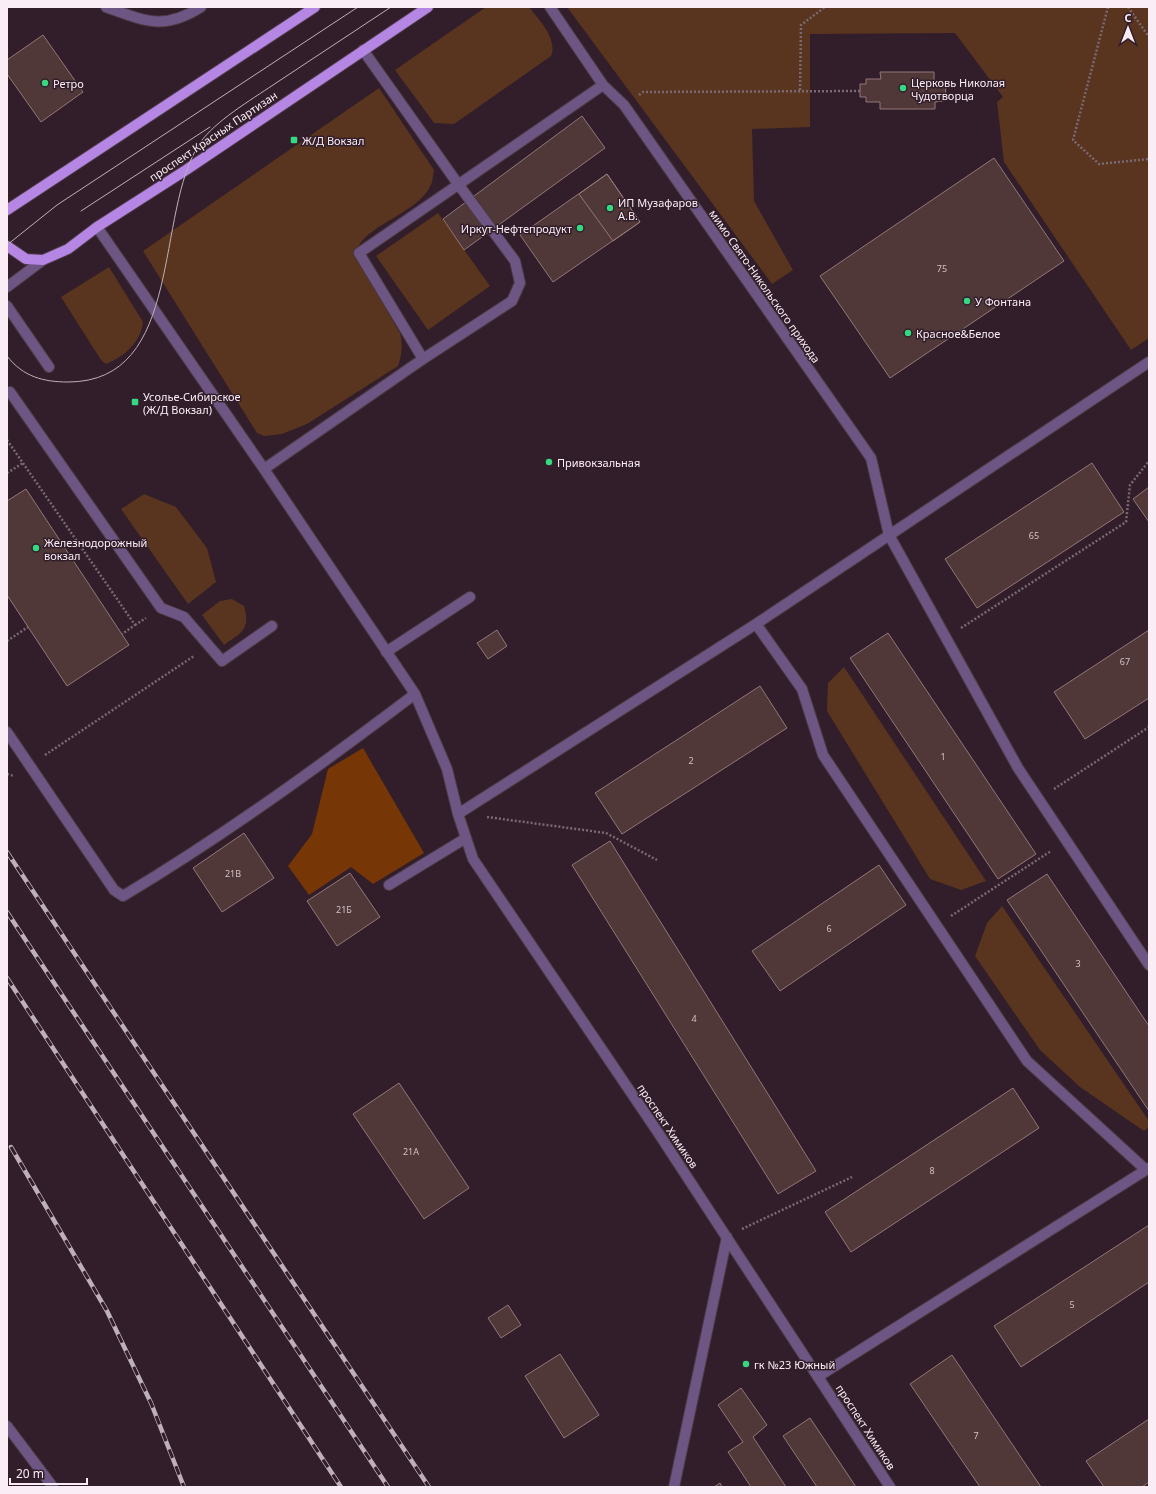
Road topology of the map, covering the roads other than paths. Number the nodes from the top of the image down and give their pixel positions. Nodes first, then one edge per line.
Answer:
1 (106, 7) edge
2 (201, 7) edge
3 (315, 7) edge
4 (428, 7) edge
5 (550, 7) edge
6 (363, 50) junction
7 (603, 85) junction
8 (458, 184) junction
9 (7, 210) edge
10 (97, 227) junction
11 (7, 246) edge
12 (43, 260) junction
13 (7, 287) edge
14 (7, 306) edge
15 (423, 359) junction
16 (1149, 362) edge
17 (49, 367) dead end
18 (10, 392) dead end
19 (264, 469) junction
20 (889, 535) junction
21 (470, 597) dead end
22 (756, 624) junction
23 (272, 626) dead end
24 (386, 652) junction
25 (415, 694) junction
26 (7, 732) edge
27 (458, 814) junction
28 (466, 838) junction
29 (389, 885) dead end
30 (1149, 965) edge
31 (1148, 1169) edge
32 (727, 1237) junction
33 (819, 1376) junction
34 (7, 1426) edge
35 (53, 1487) edge
36 (674, 1487) edge
37 (890, 1487) edge

1 - 2 street
3 - 9 main road
4 - 6 main road, проспект Красных Партизан
5 - 7 street, мимо Свято-Никольского прихода
6 - 8 street
6 - 10 main road, проспект Красных Партизан
7 - 8 street
7 - 20 street, мимо Свято-Никольского прихода
8 - 15 street
8 - 15 street
10 - 12 main road, проспект Красных Партизан
10 - 19 street, проспект Химиков
11 - 12 main road
12 - 13 street
14 - 17 street
15 - 19 street
16 - 20 street
18 - 23 street
19 - 24 street, проспект Химиков
20 - 22 street
20 - 30 street, мимо Свято-Никольского прихода
21 - 24 street
22 - 27 street
22 - 31 street
24 - 25 street, проспект Химиков
25 - 26 street
25 - 27 street, проспект Химиков
27 - 28 street, проспект Химиков
28 - 29 street
28 - 32 street, проспект Химиков
31 - 33 street
32 - 33 street, проспект Химиков
32 - 36 street
33 - 37 street, проспект Химиков
34 - 35 street

